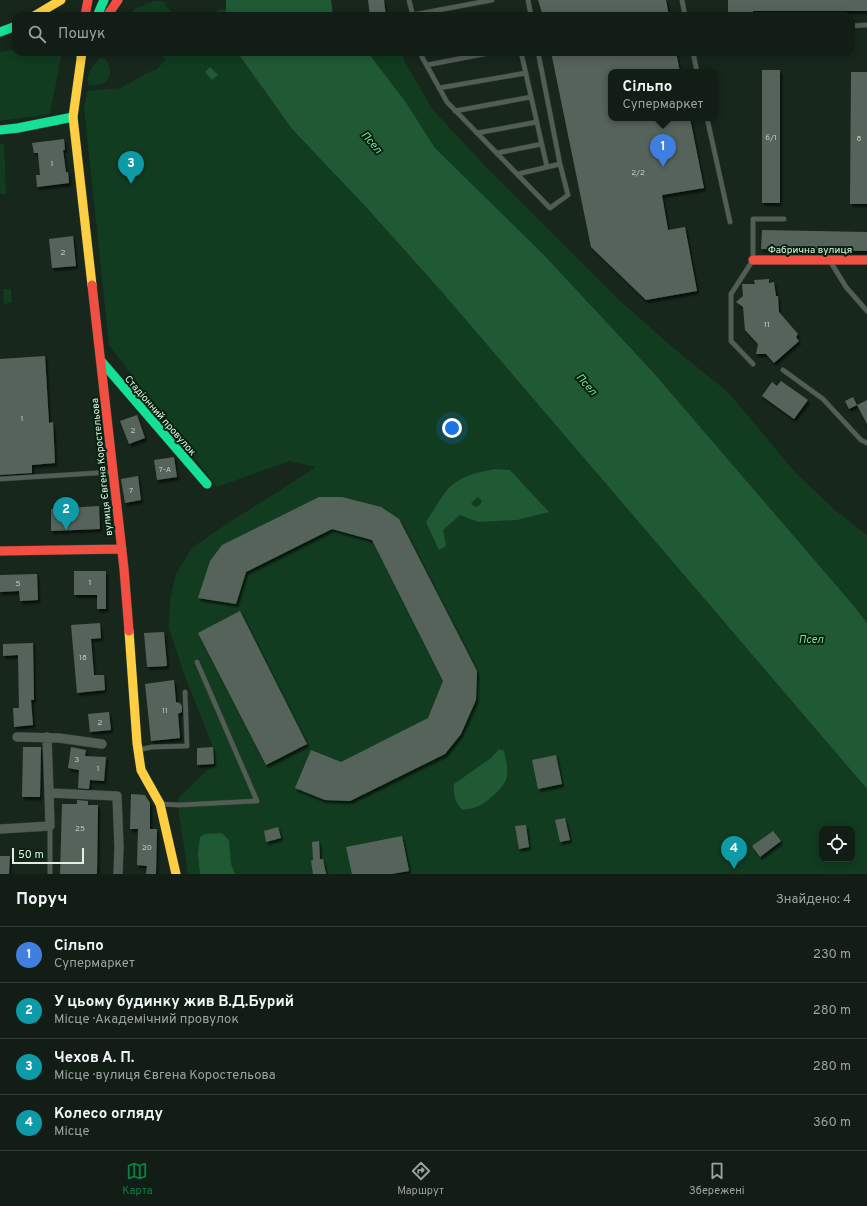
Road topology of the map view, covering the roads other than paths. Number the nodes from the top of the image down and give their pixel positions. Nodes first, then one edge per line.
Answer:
1 (52, 0) edge
2 (61, 0) edge
3 (88, 0) edge
4 (104, 0) edge
5 (118, 0) edge
6 (409, 0) edge
7 (492, 0) edge
8 (528, 0) edge
9 (682, 0) edge
10 (46, 9) junction
11 (41, 12) edge
12 (86, 12) edge
13 (99, 12) edge
14 (110, 12) edge
15 (412, 12) edge
16 (429, 12) edge
17 (530, 12) edge
18 (684, 12) edge
19 (867, 25) edge
20 (855, 26) edge
21 (12, 28) edge
22 (0, 32) edge
23 (81, 56) edge
24 (423, 56) edge
25 (473, 56) edge
26 (522, 56) edge
27 (539, 56) edge
28 (694, 56) edge
29 (427, 65) junction
30 (696, 69) edge
31 (526, 73) junction
32 (439, 88) junction
33 (531, 97) junction
34 (456, 111) junction
35 (72, 117) junction
36 (708, 121) edge
37 (537, 122) junction
38 (0, 130) edge
39 (477, 133) junction
40 (542, 144) junction
41 (497, 153) junction
42 (560, 164) junction
43 (547, 167) junction
44 (518, 174) junction
45 (784, 219) dead end
46 (730, 222) dead end
47 (753, 260) junction
48 (830, 260) junction
49 (867, 260) edge
50 (867, 311) edge
51 (100, 359) junction
52 (753, 364) dead end
53 (783, 370) dead end
54 (867, 443) edge
55 (113, 472) junction
56 (0, 479) edge
57 (207, 484) dead end
58 (122, 549) junction
59 (0, 551) edge
60 (197, 662) dead end
61 (185, 692) dead end
62 (17, 737) dead end
63 (47, 737) junction
64 (102, 744) dead end
65 (138, 750) junction
66 (49, 793) junction
67 (160, 804) junction
68 (50, 826) junction
69 (0, 829) edge
70 (50, 874) edge
71 (118, 874) edge
72 (176, 874) edge

1 - 10 street
2 - 10 street
3 - 12 street
4 - 13 street
5 - 14 street
6 - 15 lane
7 - 16 lane
8 - 17 lane
9 - 18 lane
10 - 11 street
19 - 20 lane
21 - 22 street
23 - 35 street, вулиця Євгена Коростельова
24 - 29 lane
25 - 29 lane
26 - 31 lane
27 - 42 lane
28 - 30 lane
29 - 32 lane
31 - 32 lane
31 - 33 lane
32 - 34 lane
33 - 34 lane
33 - 37 lane
34 - 39 lane
35 - 38 street
35 - 51 street, вулиця Євгена Коростельова
36 - 46 lane
37 - 39 lane
37 - 40 lane
39 - 41 lane
40 - 41 lane
40 - 43 lane
41 - 44 lane
42 - 43 lane
42 - 44 lane
43 - 44 lane
45 - 47 lane
47 - 48 street, Фабрична вулиця
47 - 52 lane
48 - 49 street, Фабрична вулиця
48 - 50 lane
51 - 55 street, вулиця Євгена Коростельова
51 - 57 street, Стадіонний провулок
53 - 54 lane
55 - 56 lane
55 - 58 street, вулиця Євгена Коростельова
58 - 59 street
58 - 65 street, вулиця Євгена Коростельова
60 - 67 lane
61 - 65 lane
62 - 63 street
63 - 64 street
63 - 66 street
65 - 67 street, вулиця Євгена Коростельова
66 - 68 street
66 - 71 street
67 - 72 street, вулиця Євгена Коростельова
68 - 69 street
68 - 70 lane

